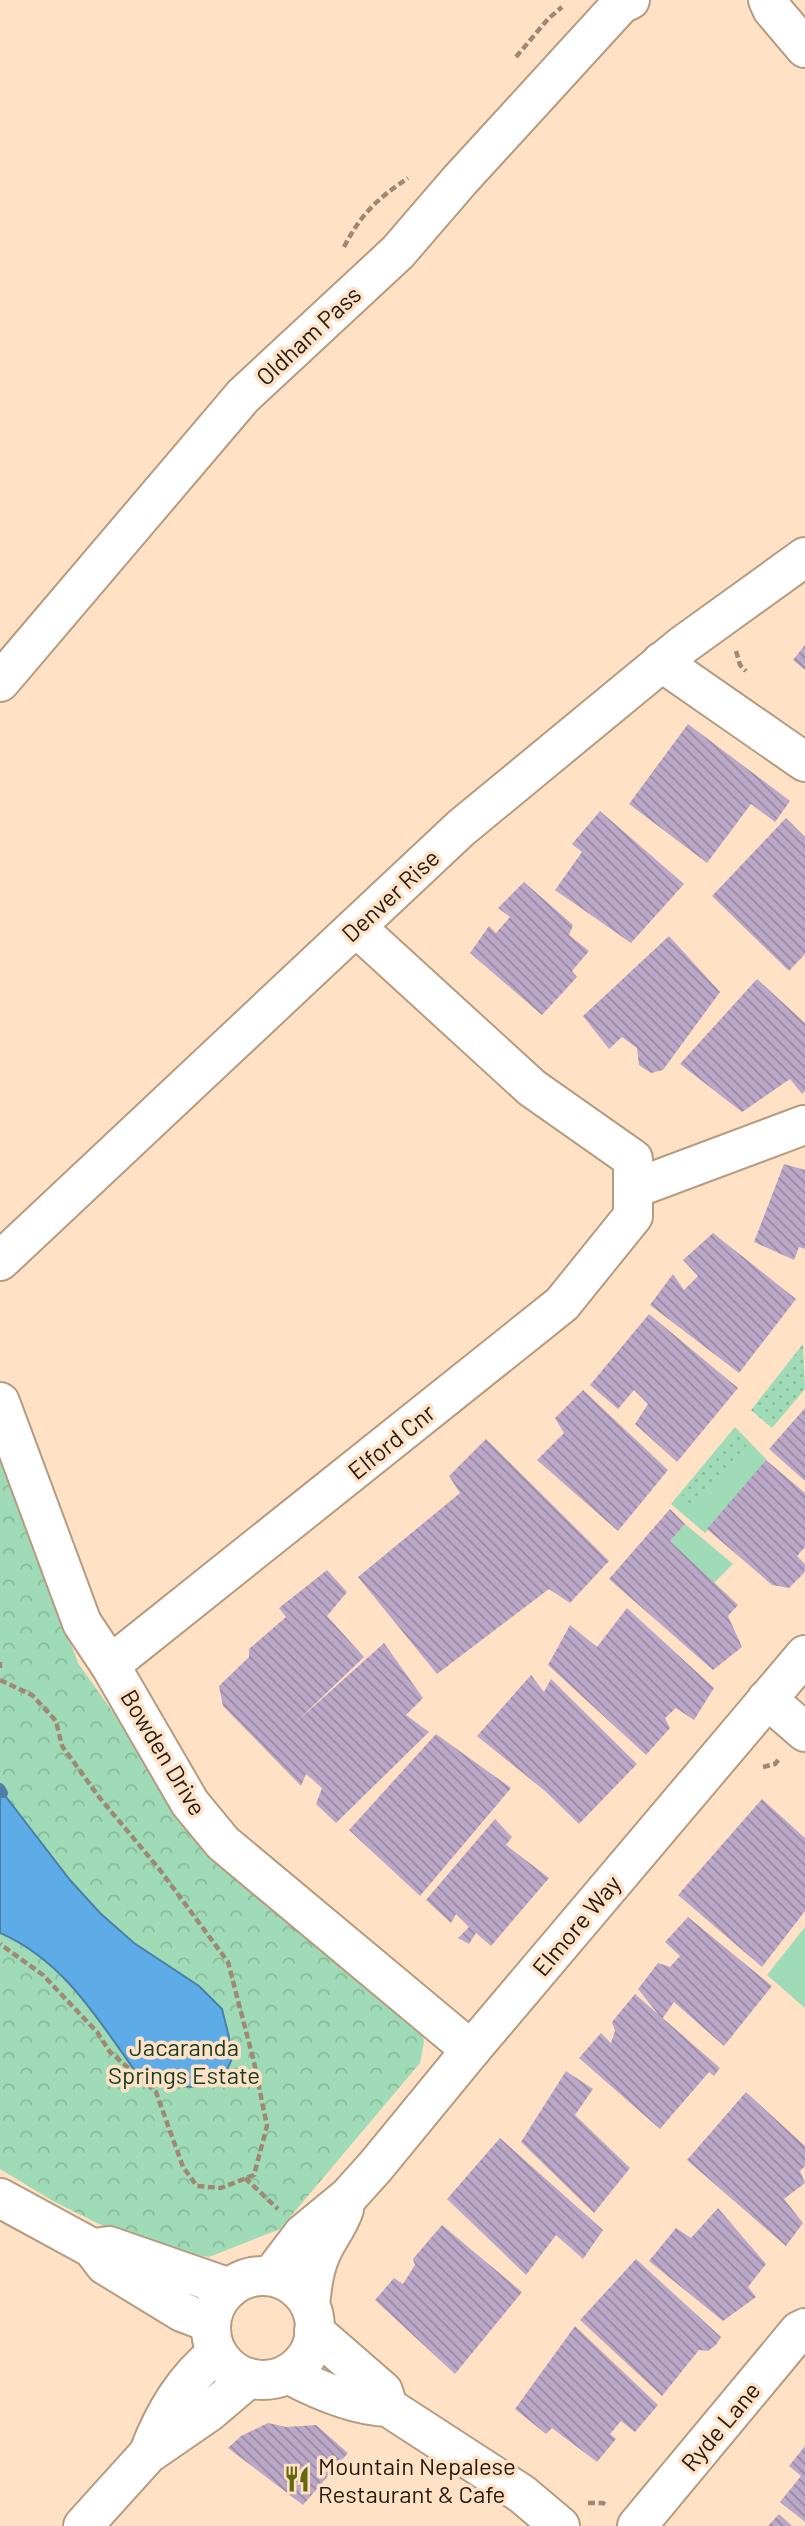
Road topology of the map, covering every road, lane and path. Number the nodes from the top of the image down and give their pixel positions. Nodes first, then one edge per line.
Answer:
1 (630, 0) edge
2 (768, 0) edge
3 (805, 48) edge
4 (805, 557) edge
5 (735, 646) dead end
6 (662, 662) junction
7 (750, 674) dead end
8 (0, 682) edge
9 (805, 762) edge
10 (356, 927) junction
11 (804, 1125) edge
12 (633, 1189) junction
13 (0, 1261) edge
14 (0, 1402) edge
15 (805, 1655) edge
16 (0, 1662) edge
17 (110, 1665) junction
18 (0, 1668) edge
19 (0, 1680) edge
20 (767, 1699) junction
21 (804, 1731) edge
22 (754, 1770) dead end
23 (0, 1944) edge
24 (471, 2050) junction
25 (348, 2197) junction
26 (0, 2198) edge
27 (92, 2248) junction
28 (271, 2276) junction
29 (230, 2288) junction
30 (312, 2318) junction
31 (805, 2328) edge
32 (214, 2338) junction
33 (288, 2374) junction
34 (249, 2378) junction
35 (388, 2407) junction
36 (148, 2454) junction
37 (569, 2515) edge
38 (625, 2518) edge
39 (83, 2526) edge

1 - 8 street, Oldham Pass
2 - 3 street
4 - 6 street, Denver Rise
5 - 7 path
6 - 9 street
6 - 10 street, Denver Rise
10 - 12 street, Elford Cnr
10 - 13 street, Denver Rise
11 - 12 street
12 - 17 street, Elford Cnr
14 - 17 street, Bowden Drive
15 - 20 street, Elmore Way
16 - 18 path
17 - 24 street, Bowden Drive
19 - 23 path
20 - 21 street
20 - 24 street, Elmore Way
21 - 22 path
24 - 25 street, Elmore Way
25 - 28 street, Elmore Way
25 - 30 street, Elmore Way
26 - 27 street
27 - 29 street
27 - 32 street
28 - 29 street
28 - 30 street
29 - 32 street
30 - 33 street
30 - 35 street
31 - 38 street, Ryde Lane
32 - 34 street
32 - 36 street
33 - 34 street
33 - 35 street
34 - 36 street
35 - 37 street
36 - 39 street
37 - 38 path

